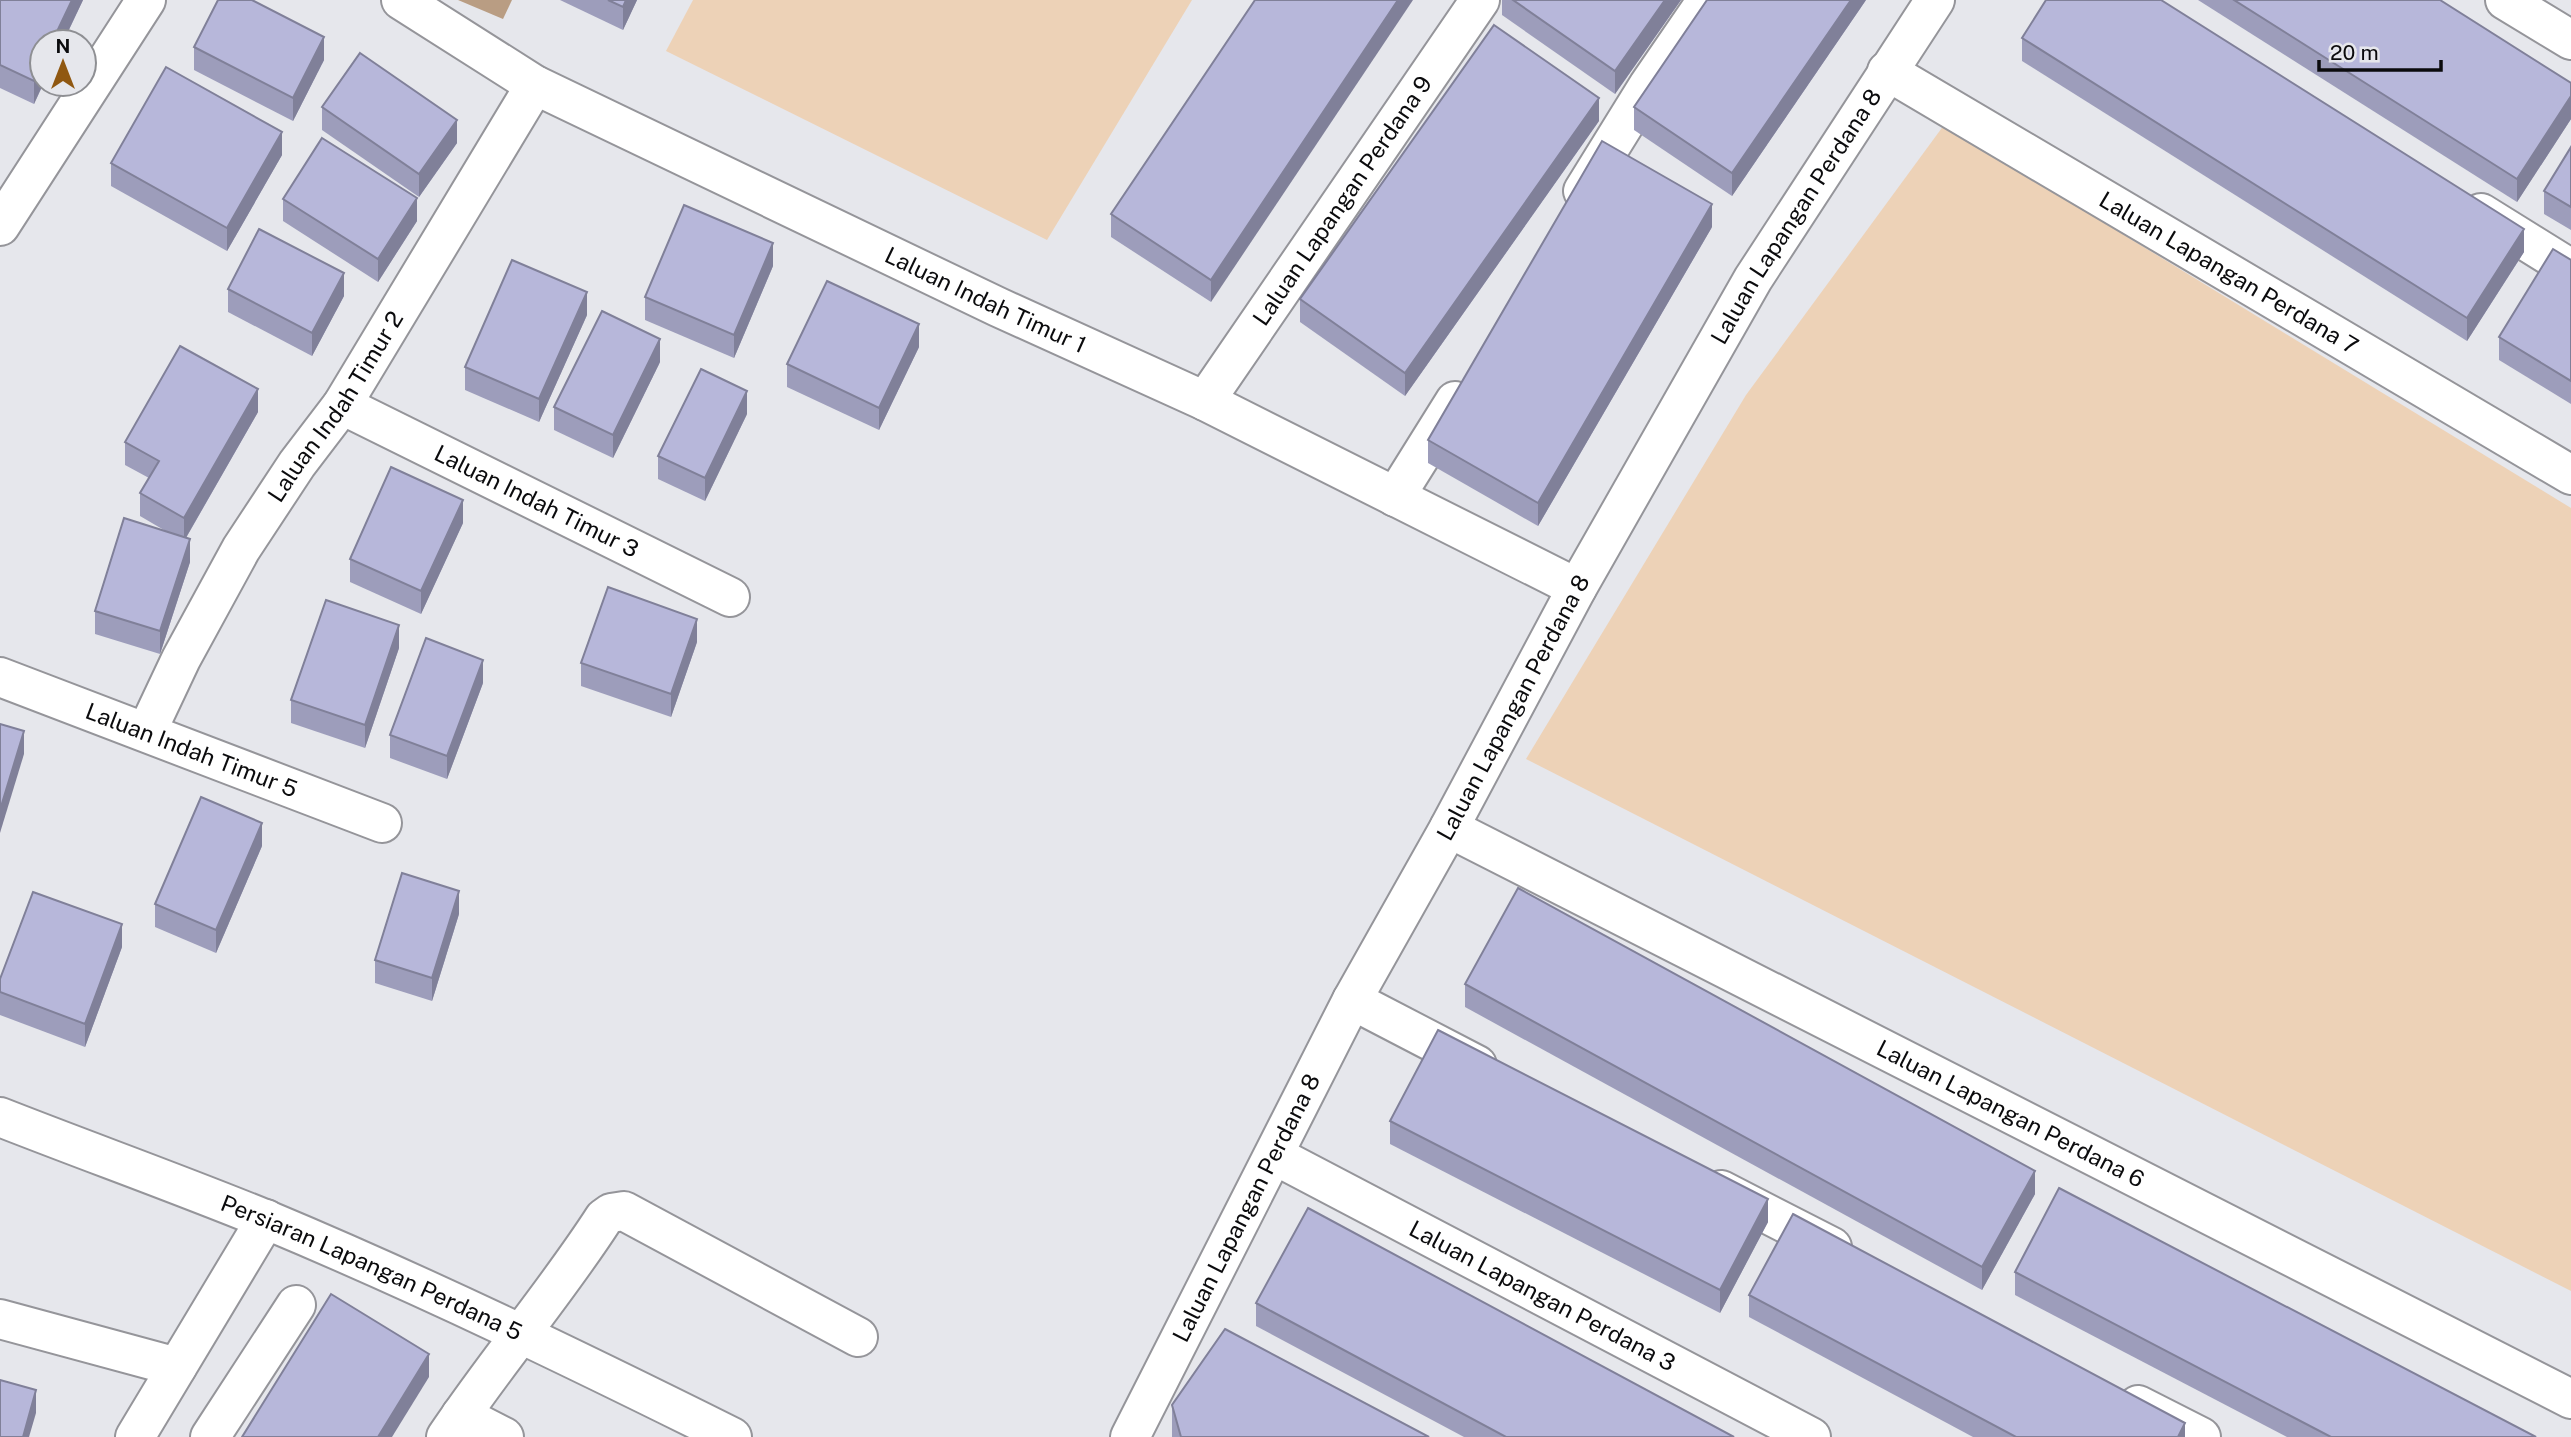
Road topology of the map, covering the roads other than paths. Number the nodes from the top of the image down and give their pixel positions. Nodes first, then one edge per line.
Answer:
1 (146, 0) edge
2 (401, 0) edge
3 (1479, 0) edge
4 (1707, 0) edge
5 (1935, 0) edge
6 (2505, 0) edge
7 (2571, 40) edge
8 (1887, 71) junction
9 (535, 85) junction
10 (2454, 196) edge
11 (1568, 215) edge
12 (0, 226) edge
13 (2571, 269) edge
14 (1475, 368) edge
15 (1205, 401) junction
16 (342, 405) junction
17 (2571, 475) edge
18 (1395, 497) junction
19 (1577, 588) junction
20 (730, 597) dead end
21 (0, 677) edge
22 (147, 731) junction
23 (382, 822) dead end
24 (1449, 828) junction
25 (1352, 1000) junction
26 (1512, 1083) edge
27 (0, 1118) edge
28 (1274, 1155) junction
29 (1696, 1178) edge
30 (265, 1219) junction
31 (1856, 1260) edge
32 (296, 1305) dead end
33 (0, 1319) edge
34 (521, 1332) junction
35 (859, 1336) dead end
36 (177, 1367) junction
37 (2102, 1386) edge
38 (2571, 1399) edge
39 (453, 1426) edge
40 (135, 1437) edge
41 (210, 1437) edge
42 (504, 1437) edge
43 (733, 1437) edge
44 (1130, 1437) edge
45 (1811, 1437) edge
46 (2201, 1437) edge

1 - 12 street
2 - 9 street, Laluan Indah Timur 1
3 - 15 street, Laluan Lapangan Perdana 9
4 - 11 street
5 - 8 street, Laluan Lapangan Perdana 8
6 - 7 street
8 - 17 street, Laluan Lapangan Perdana 7
8 - 19 street, Laluan Lapangan Perdana 8
9 - 15 street, Laluan Indah Timur 1
9 - 16 street, Laluan Indah Timur 2
10 - 13 street
14 - 18 street
15 - 18 street, Laluan Indah Timur 1
16 - 20 street, Laluan Indah Timur 3
16 - 22 street, Laluan Indah Timur 2
18 - 19 street, Laluan Indah Timur 1
19 - 24 street, Laluan Lapangan Perdana 8
21 - 22 street, Laluan Indah Timur 5
22 - 23 street, Laluan Indah Timur 5
24 - 25 street, Laluan Lapangan Perdana 8
24 - 38 street, Laluan Lapangan Perdana 6
25 - 26 street
25 - 28 street, Laluan Lapangan Perdana 8
27 - 30 street, Persiaran Lapangan Perdana 5
28 - 44 street, Laluan Lapangan Perdana 8
28 - 45 street, Laluan Lapangan Perdana 3
29 - 31 street
30 - 34 street, Persiaran Lapangan Perdana 5
30 - 36 street
32 - 41 street
33 - 36 street
34 - 35 street
34 - 39 street
34 - 43 street, Persiaran Lapangan Perdana 5
36 - 40 street
37 - 46 street
39 - 42 street

